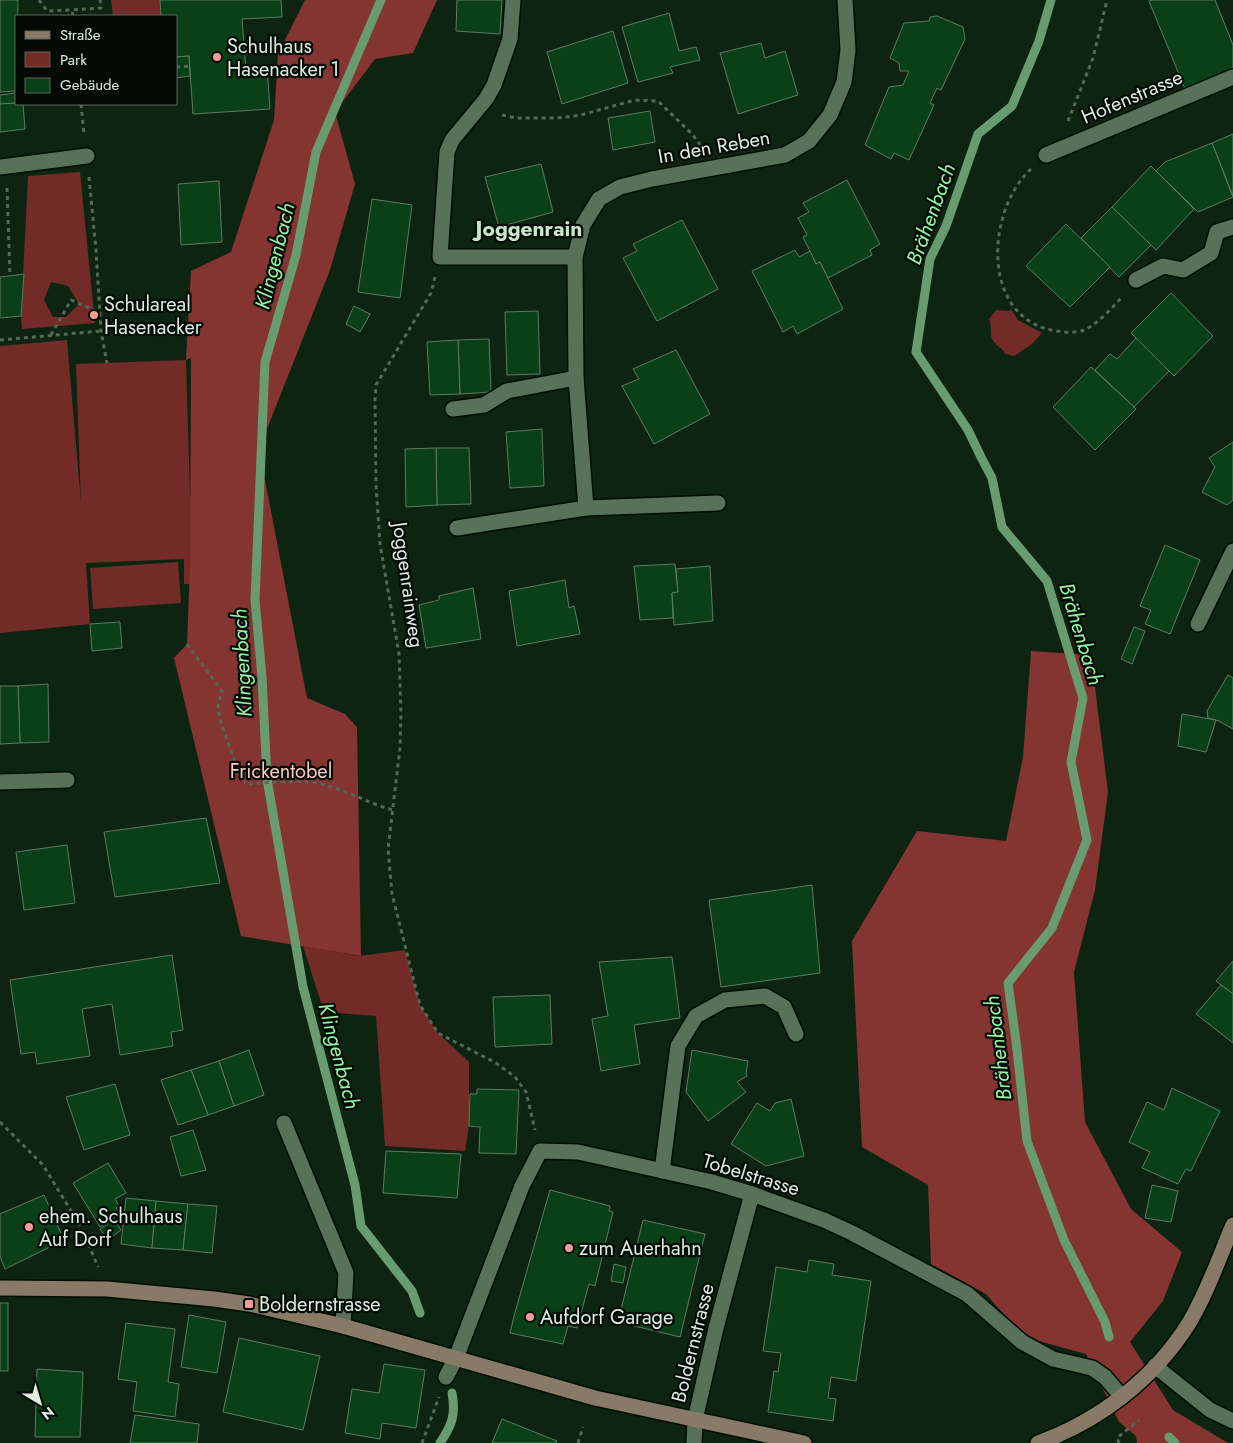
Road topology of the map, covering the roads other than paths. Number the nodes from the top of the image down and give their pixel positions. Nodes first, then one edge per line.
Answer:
1 (513, 0) edge
2 (846, 0) edge
3 (1233, 77) edge
4 (1046, 155) road end
5 (87, 156) road end
6 (2, 165) edge
7 (1233, 226) edge
8 (575, 257) junction
9 (1136, 280) road end
10 (576, 378) junction
11 (453, 409) dead end
12 (718, 503) dead end
13 (586, 508) junction
14 (456, 528) dead end
15 (1233, 552) edge
16 (1198, 624) dead end
17 (67, 780) dead end
18 (0, 782) edge
19 (796, 1034) dead end
20 (284, 1123) dead end
21 (662, 1172) junction
22 (752, 1194) junction
23 (1233, 1225) edge
24 (0, 1288) edge
25 (343, 1326) junction
26 (456, 1358) junction
27 (1155, 1366) junction
28 (446, 1377) road end
29 (1122, 1397) junction
30 (695, 1420) junction
31 (1233, 1421) edge
32 (694, 1443) edge
33 (804, 1443) edge
34 (1038, 1443) edge

1 - 8 street
2 - 8 street, In den Reben
3 - 4 street, Hofenstrasse
5 - 6 street
7 - 9 street
8 - 10 street, In den Reben
10 - 11 street
10 - 13 street, In den Reben
12 - 13 street
13 - 14 street
15 - 16 street
17 - 18 street
19 - 21 street
20 - 25 street
21 - 22 street, Tobelstrasse
21 - 26 street, Tobelstrasse
22 - 29 street, Tobelstrasse
22 - 30 street, Boldernstrasse
23 - 27 street
24 - 25 street
25 - 26 street
26 - 28 street
26 - 30 street
27 - 29 street
27 - 31 street
29 - 34 street
30 - 32 street, Boldernstrasse
30 - 33 street

